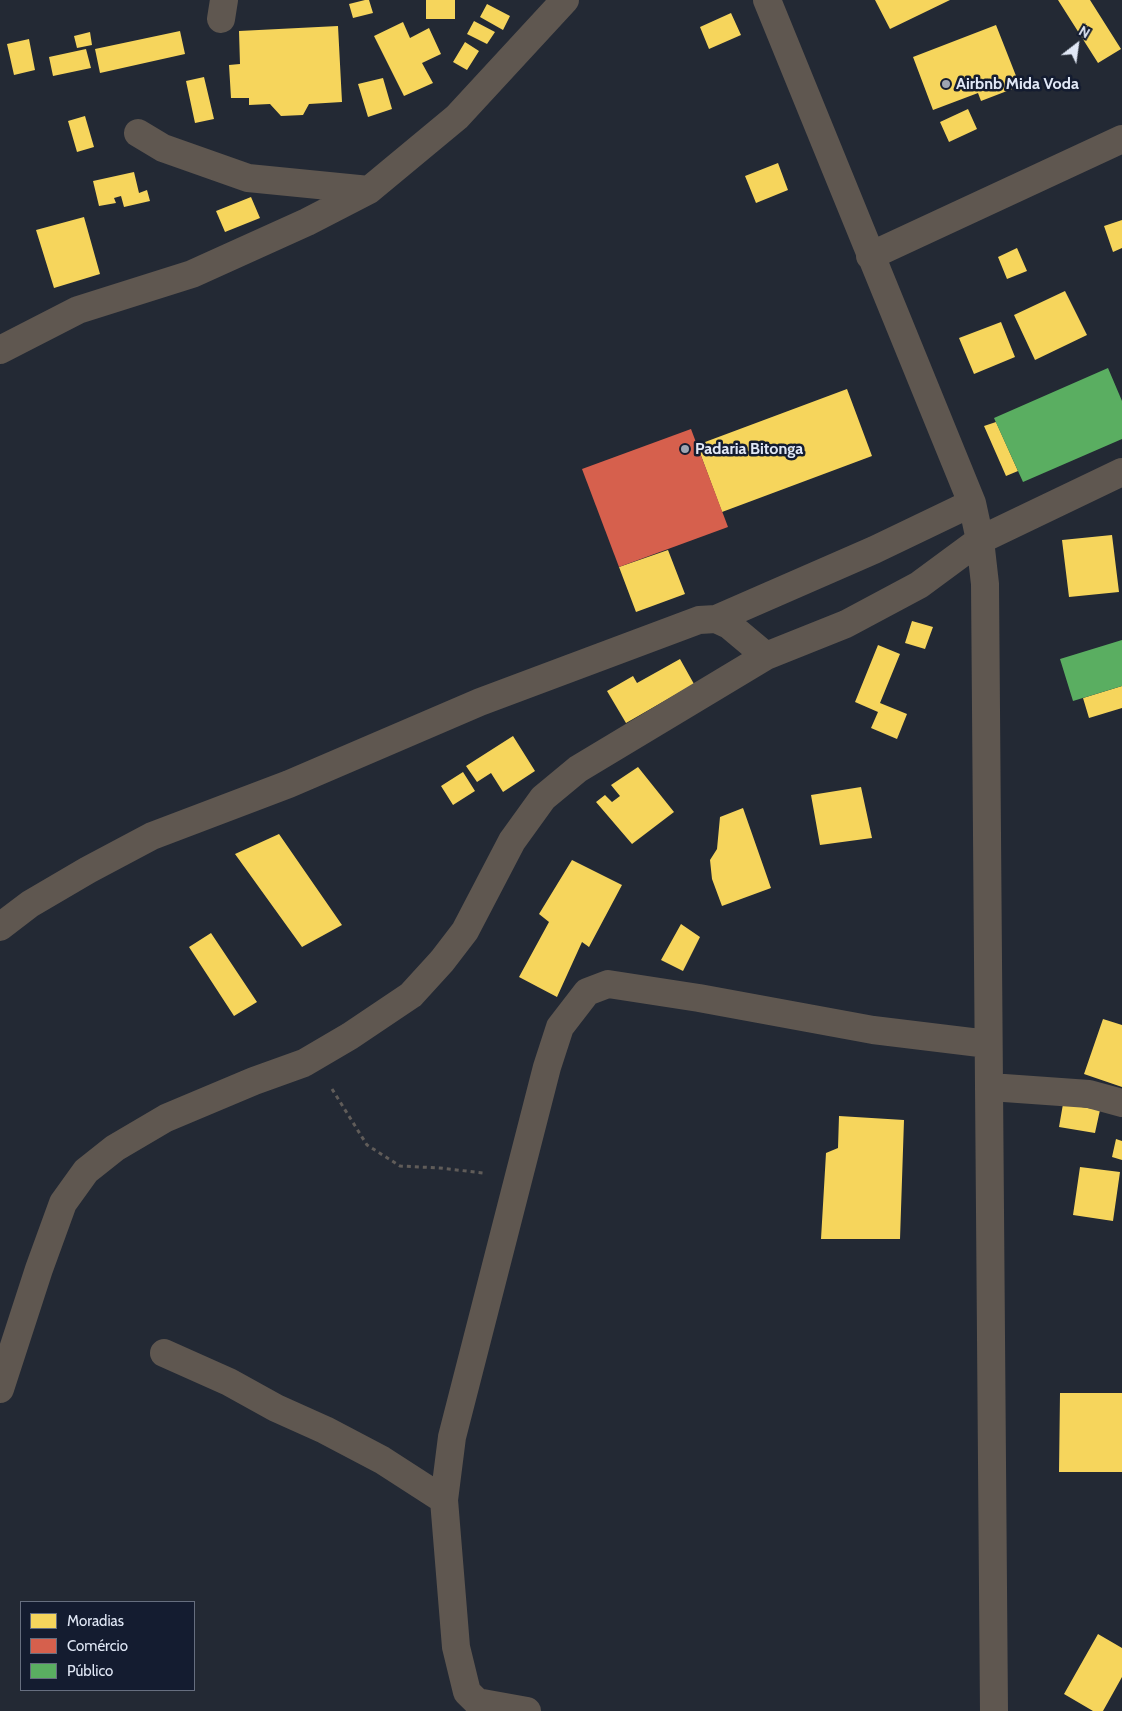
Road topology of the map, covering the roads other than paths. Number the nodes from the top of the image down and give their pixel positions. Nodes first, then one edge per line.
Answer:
1 (565, 0) edge
2 (767, 0) edge
3 (138, 134) dead end
4 (1122, 139) edge
5 (369, 190) junction
6 (870, 256) junction
7 (0, 350) edge
8 (1122, 472) edge
9 (972, 503) junction
10 (980, 540) junction
11 (716, 618) junction
12 (766, 656) junction
13 (0, 927) edge
14 (988, 1044) junction
15 (990, 1087) junction
16 (1122, 1103) edge
17 (164, 1353) dead end
18 (0, 1389) edge
19 (444, 1500) junction
20 (527, 1711) edge
21 (994, 1711) edge

1 - 5 street
2 - 6 street
3 - 5 street
4 - 6 street
5 - 7 street
6 - 9 street
8 - 10 street
9 - 10 street
9 - 11 street
10 - 12 street
10 - 14 street
11 - 12 street
11 - 13 street
12 - 18 street
14 - 15 street
14 - 19 street
15 - 16 street
15 - 21 street
17 - 19 street
19 - 20 street

